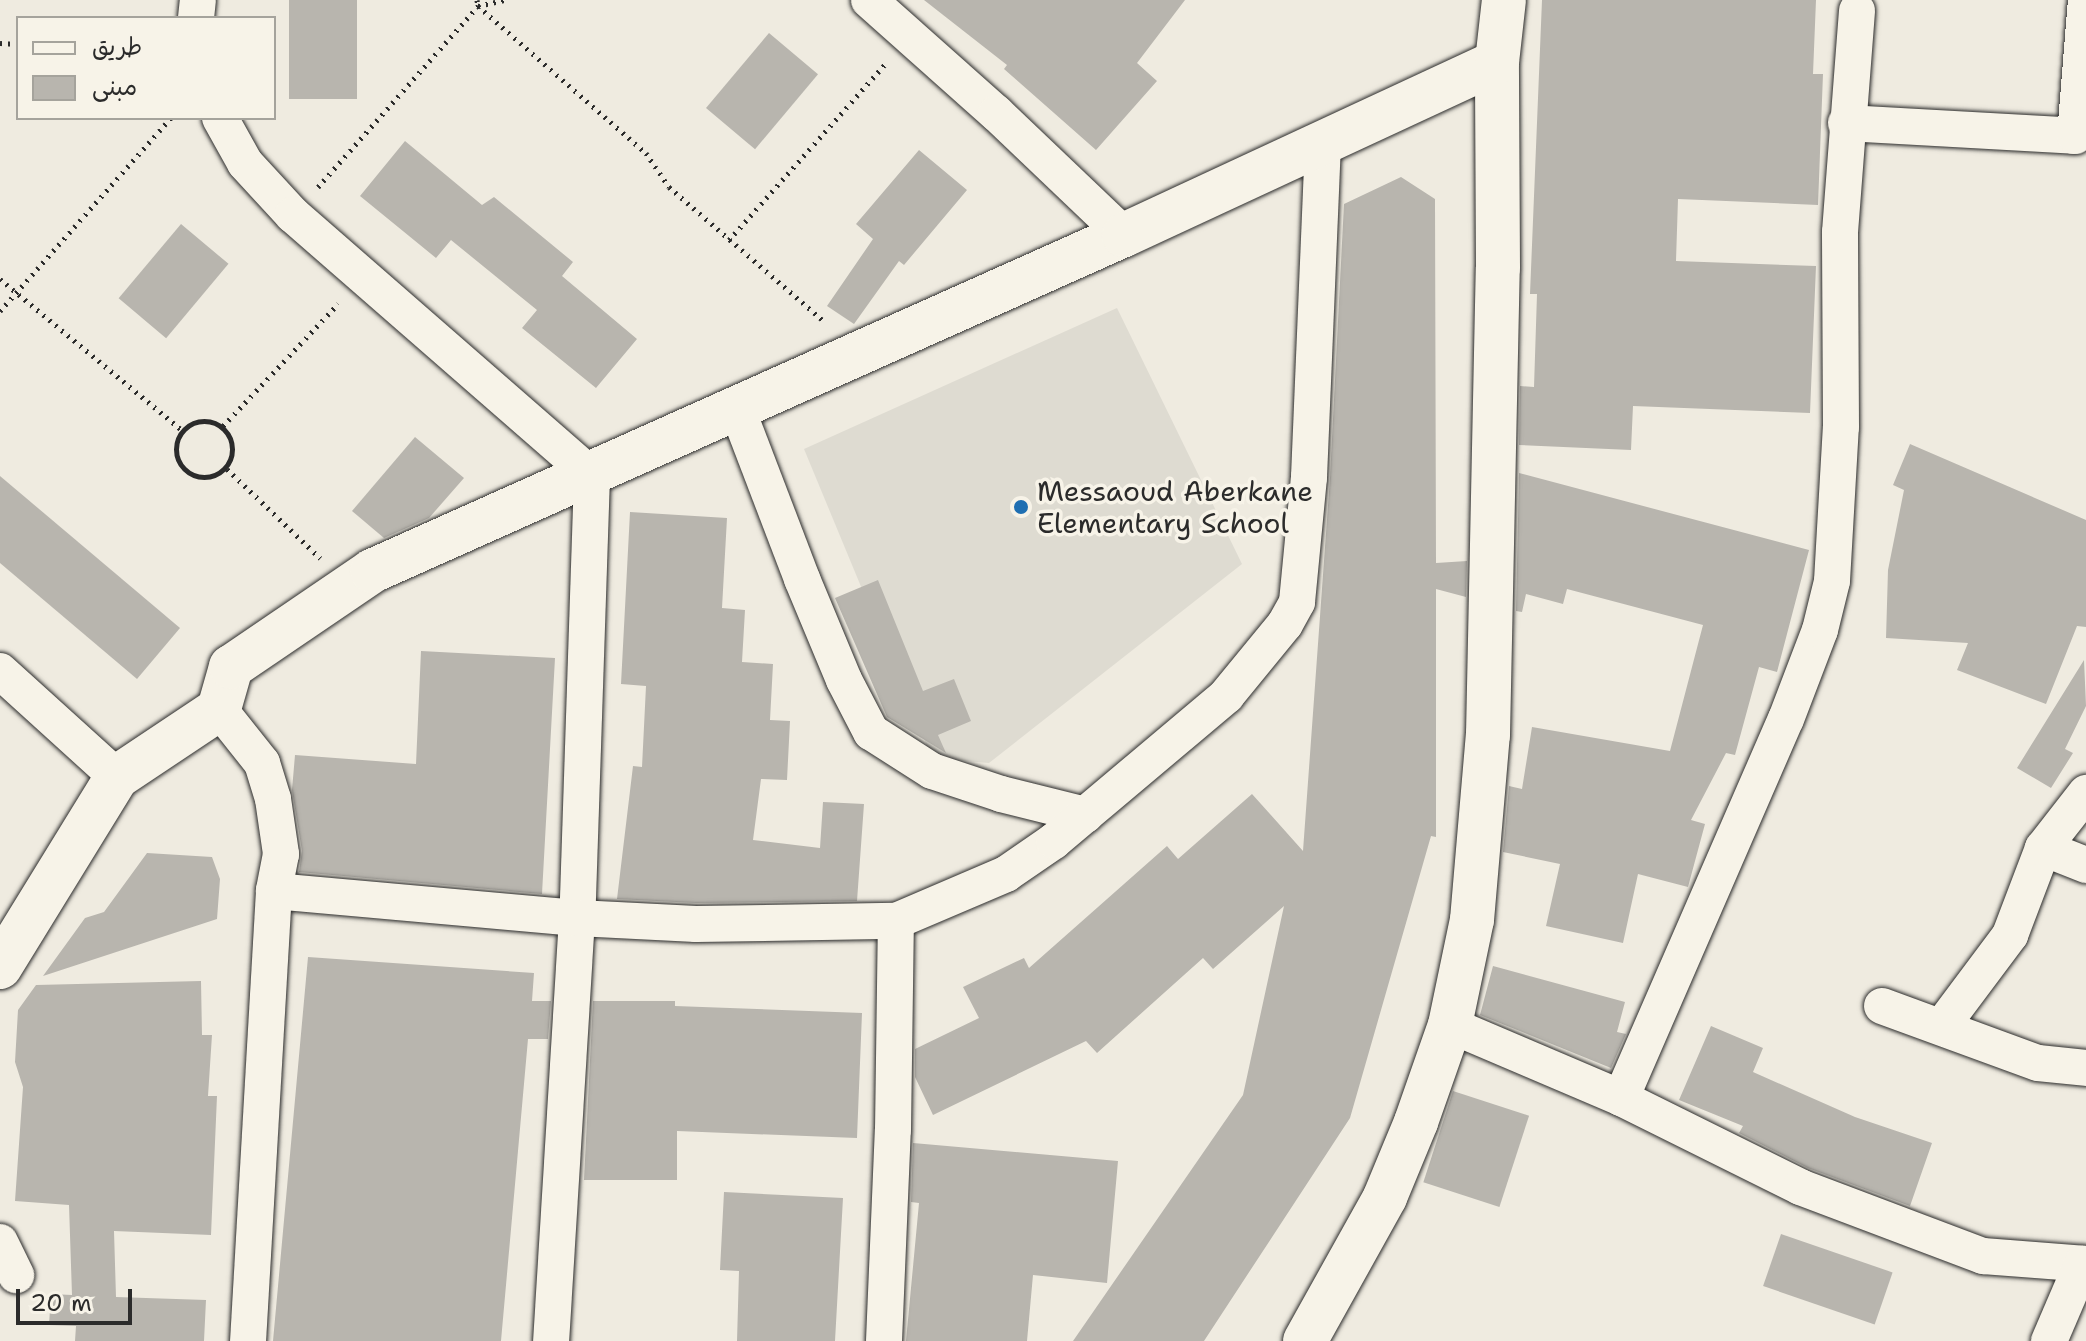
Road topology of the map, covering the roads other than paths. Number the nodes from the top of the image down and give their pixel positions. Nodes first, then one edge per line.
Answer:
1 (869, 0) edge
2 (1504, 0) edge
3 (2086, 0) edge
4 (1857, 11) dead end
5 (1497, 62) junction
6 (221, 120) edge
7 (1846, 123) junction
8 (2081, 136) edge
9 (1323, 143) junction
10 (1124, 235) junction
11 (736, 406) junction
12 (592, 476) junction
13 (0, 671) edge
14 (219, 709) junction
15 (117, 777) junction
16 (2086, 793) edge
17 (1085, 815) junction
18 (2043, 848) junction
19 (2086, 865) edge
20 (274, 891) junction
21 (577, 918) junction
22 (896, 921) junction
23 (0, 967) edge
24 (1882, 1006) dead end
25 (1450, 1025) junction
26 (1942, 1026) junction
27 (2086, 1068) edge
28 (1621, 1098) junction
29 (0, 1242) edge
30 (2084, 1264) edge
31 (16, 1275) dead end
32 (248, 1341) edge
33 (551, 1341) edge
34 (884, 1341) edge
35 (1305, 1341) edge
36 (2049, 1341) edge

1 - 10 street
2 - 5 street
3 - 8 street
4 - 7 street
5 - 9 street
5 - 25 street
6 - 12 street
7 - 8 street
7 - 28 street
9 - 10 street
9 - 17 street
10 - 11 street
11 - 12 street
11 - 17 street
12 - 14 street
12 - 21 street
13 - 15 street
14 - 15 street
14 - 20 street
15 - 23 street
16 - 18 street
17 - 22 street
18 - 19 street
18 - 26 street
20 - 21 street
20 - 32 street
21 - 22 street
21 - 33 street
22 - 34 street
24 - 26 street
25 - 28 street
25 - 35 street
26 - 27 street
28 - 30 street
29 - 31 street
30 - 36 street

